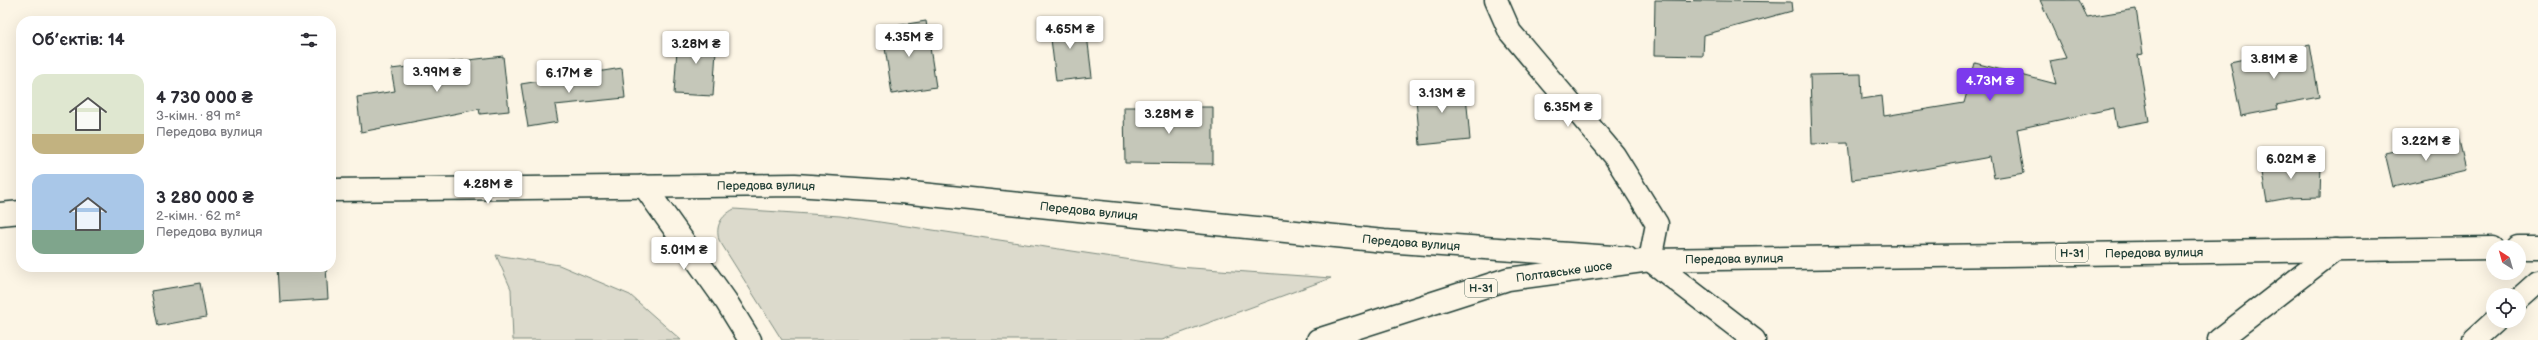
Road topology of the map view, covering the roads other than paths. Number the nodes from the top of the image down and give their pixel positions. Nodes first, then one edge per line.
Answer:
1 (1496, 0) edge
2 (644, 186) junction
3 (336, 190) edge
4 (16, 212) edge
5 (0, 214) edge
6 (2526, 247) edge
7 (2538, 247) edge
8 (2486, 248) edge
9 (2335, 250) junction
10 (1650, 260) junction
11 (2538, 282) edge
12 (2526, 293) edge
13 (2487, 328) edge
14 (750, 340) edge
15 (1318, 340) edge
16 (1754, 340) edge
17 (2219, 340) edge
18 (2474, 340) edge

1 - 10 street
2 - 3 street, Передова вулиця
2 - 10 street, Передова вулиця
2 - 14 street
4 - 5 street
6 - 7 street
8 - 9 street, Передова вулиця / Н-31
9 - 10 street, Передова вулиця / Н-31
9 - 17 street
10 - 15 street, Полтавське шосе / Н-31
10 - 16 street
11 - 12 street
13 - 18 street

